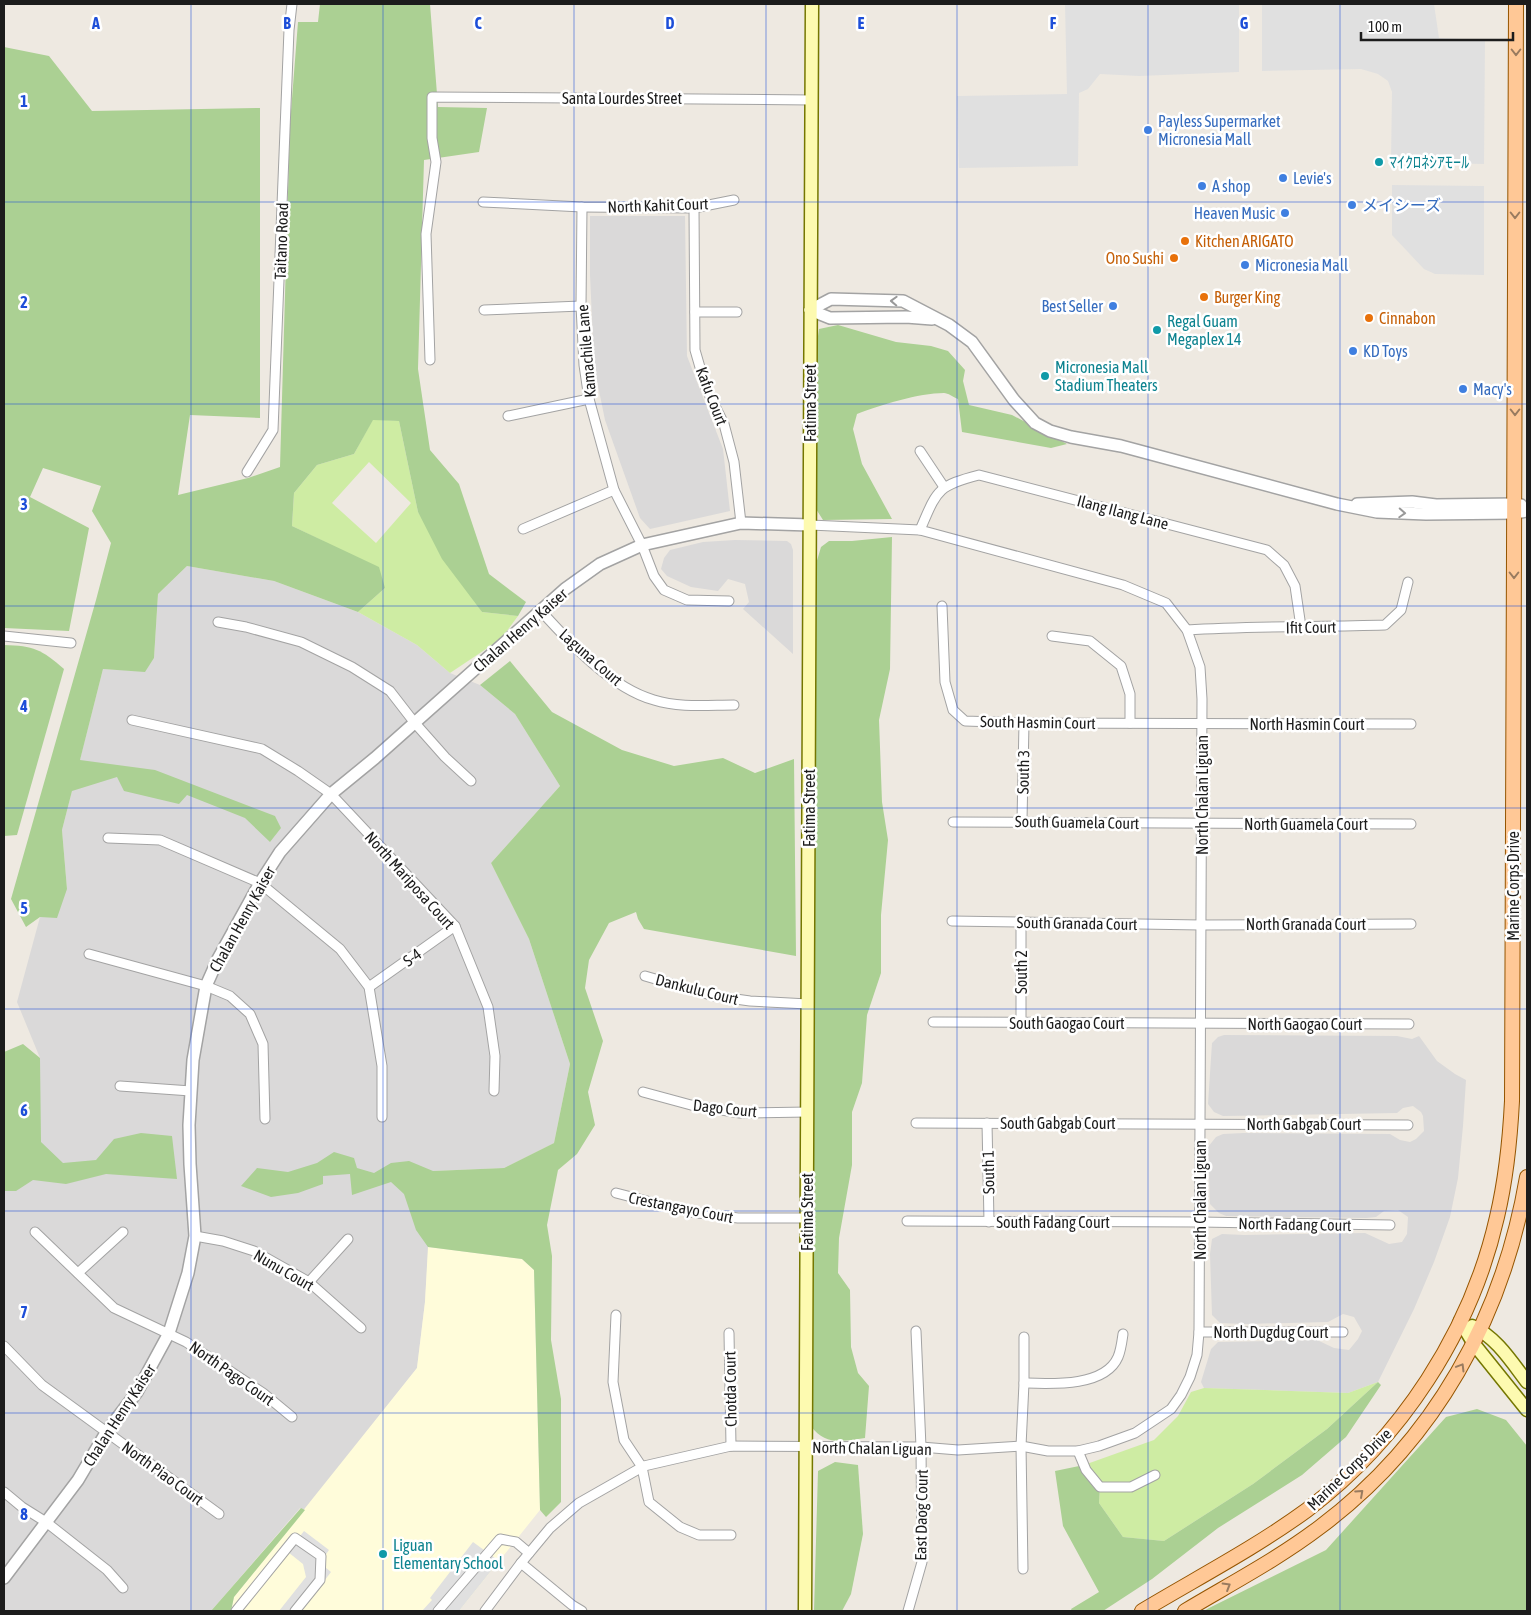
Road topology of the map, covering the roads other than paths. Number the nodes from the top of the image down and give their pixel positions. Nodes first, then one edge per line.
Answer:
1 (292, 4) edge
2 (812, 4) edge
3 (1516, 4) edge
4 (812, 100) junction
5 (734, 200) dead end
6 (483, 202) dead end
7 (582, 207) junction
8 (694, 208) junction
9 (582, 306) junction
10 (484, 310) dead end
11 (810, 310) junction
12 (695, 312) junction
13 (737, 312) dead end
14 (938, 320) junction
15 (430, 360) dead end
16 (589, 399) junction
17 (508, 416) dead end
18 (920, 451) dead end
19 (247, 472) dead end
20 (944, 487) junction
21 (614, 490) junction
22 (1521, 509) edge
23 (741, 523) junction
24 (810, 524) junction
25 (522, 529) dead end
26 (920, 530) junction
27 (642, 545) junction
28 (1408, 582) dead end
29 (729, 601) dead end
30 (942, 606) dead end
31 (541, 611) junction
32 (218, 622) dead end
33 (1301, 627) junction
34 (1187, 630) junction
35 (4, 636) edge
36 (1052, 636) dead end
37 (71, 643) dead end
38 (734, 705) dead end
39 (132, 720) dead end
40 (414, 722) junction
41 (1024, 723) junction
42 (1130, 723) junction
43 (1202, 723) junction
44 (1411, 724) dead end
45 (471, 781) dead end
46 (331, 794) junction
47 (1022, 821) junction
48 (953, 822) dead end
49 (1202, 824) junction
50 (1411, 824) dead end
51 (108, 838) dead end
52 (260, 883) junction
53 (952, 921) dead end
54 (1021, 922) junction
55 (1201, 924) junction
56 (1411, 924) dead end
57 (455, 926) junction
58 (89, 954) dead end
59 (645, 976) dead end
60 (206, 986) junction
61 (369, 987) junction
62 (808, 1004) junction
63 (933, 1022) dead end
64 (1021, 1022) junction
65 (1200, 1024) junction
66 (1409, 1024) dead end
67 (120, 1086) dead end
68 (191, 1091) junction
69 (494, 1091) dead end
70 (643, 1092) dead end
71 (808, 1112) junction
72 (382, 1117) dead end
73 (265, 1119) dead end
74 (916, 1123) dead end
75 (987, 1123) junction
76 (1200, 1124) junction
77 (1408, 1125) dead end
78 (1527, 1177) edge
79 (616, 1193) dead end
80 (807, 1218) junction
81 (907, 1221) dead end
82 (989, 1222) junction
83 (1200, 1222) junction
84 (1390, 1225) dead end
85 (35, 1232) dead end
86 (123, 1232) dead end
87 (195, 1236) junction
88 (348, 1239) dead end
89 (78, 1273) junction
90 (309, 1282) junction
91 (616, 1314) dead end
92 (1460, 1321) junction
93 (362, 1328) dead end
94 (1481, 1330) junction
95 (916, 1331) dead end
96 (1199, 1332) junction
97 (1342, 1332) dead end
98 (169, 1333) junction
99 (729, 1333) dead end
100 (1123, 1334) dead end
101 (1024, 1337) dead end
102 (1474, 1344) junction
103 (4, 1346) edge
104 (1527, 1382) edge
105 (1024, 1383) junction
106 (1527, 1410) edge
107 (292, 1417) dead end
108 (107, 1431) junction
109 (731, 1446) junction
110 (1021, 1446) junction
111 (806, 1447) junction
112 (921, 1447) junction
113 (1078, 1451) junction
114 (642, 1468) junction
115 (1155, 1475) dead end
116 (4, 1492) edge
117 (220, 1514) dead end
118 (46, 1522) junction
119 (731, 1535) dead end
120 (529, 1553) junction
121 (521, 1563) junction
122 (1023, 1569) dead end
123 (4, 1578) edge
124 (123, 1588) dead end
125 (236, 1611) edge
126 (295, 1611) edge
127 (438, 1611) edge
128 (485, 1611) edge
129 (582, 1611) edge
130 (805, 1611) edge
131 (908, 1611) edge
132 (1142, 1611) edge
133 (1185, 1611) edge

1 - 19 street, Taitano Road
2 - 4 main road, Fatima Street
3 -> 22 main road, Marine Corps Drive
4 - 11 main road, Fatima Street
4 - 15 street, Santa Lourdes Street
5 - 8 street, North Kahit Court
6 - 7 street, North Kahit Court
7 - 8 street, North Kahit Court
7 - 9 street, Kamachile Lane
8 - 12 street, Kafu Court
9 - 10 street
9 - 16 street, Kamachile Lane
11 - 14 street
14 -> 11 street
11 - 24 main road, Fatima Street
12 - 13 street
12 - 23 street, Kafu Court
14 - 22 street
16 - 17 street
16 - 21 street, Kamachile Lane
18 - 20 street
20 - 26 street
20 - 33 street, Ilang Ilang Lane
21 - 25 street
21 - 27 street, Kamachile Lane
22 -> 92 main road, Marine Corps Drive
23 - 24 street, Chalan Henry Kaiser
23 - 27 street, Chalan Henry Kaiser
24 - 26 street, North Chalan Liguan
24 - 62 main road, Fatima Street
26 - 34 street, North Chalan Liguan
27 - 29 street, Kamachile Lane
27 - 31 street, Chalan Henry Kaiser
28 - 33 street, Ifit Court
30 - 41 street, South Hasmin Court
31 - 38 street, Laguna Court
31 - 40 street, Chalan Henry Kaiser
32 - 40 street
33 - 34 street, Ifit Court
34 - 43 street, North Chalan Liguan
35 - 37 street
36 - 42 street
39 - 46 street, North Mariposa Court
40 - 45 street
40 - 46 street, Chalan Henry Kaiser
41 - 42 street, South Hasmin Court
41 - 47 street, South 3
42 - 43 street, South Hasmin Court
43 - 44 street, North Hasmin Court
43 - 49 street, North Chalan Liguan
46 - 52 street, Chalan Henry Kaiser
46 - 57 street, North Mariposa Court
47 - 48 street, South Guamela Court
47 - 49 street, South Guamela Court
49 - 50 street, North Guamela Court
49 - 55 street, North Chalan Liguan
51 - 52 street
52 - 60 street, Chalan Henry Kaiser
52 - 61 street
53 - 54 street, South Granada Court
54 - 55 street, South Granada Court
54 - 64 street, South 2
55 - 56 street, North Granada Court
55 - 65 street, North Chalan Liguan
57 - 61 street, S-4
57 - 69 street, North Mariposa Court
58 - 60 street
59 - 62 street, Dankulu Court
60 - 68 street, Chalan Henry Kaiser
60 - 73 street
61 - 72 street
62 - 71 main road, Fatima Street
63 - 64 street, South Gaogao Court
64 - 65 street, South Gaogao Court
65 - 66 street, North Gaogao Court
65 - 76 street, North Chalan Liguan
67 - 68 street
68 - 87 street, Chalan Henry Kaiser
70 - 71 street, Dago Court
71 - 80 main road, Fatima Street
74 - 75 street, South Gabgab Court
75 - 76 street, South Gabgab Court
75 - 82 street, South 1
76 - 77 street, North Gabgab Court
76 - 83 street, North Chalan Liguan
78 - 94 main road
79 - 80 street, Crestangayo Court
80 - 111 main road, Fatima Street
81 - 82 street, South Fadang Court
82 - 83 street, South Fadang Court
83 - 84 street, North Fadang Court
83 - 96 street, North Chalan Liguan
85 - 89 street, North Pago Court
86 - 89 street
87 - 90 street, Nunu Court
87 - 98 street, Chalan Henry Kaiser
88 - 90 street
89 - 98 street, North Pago Court
90 - 93 street, Nunu Court
91 - 114 street
92 - 94 main road
92 - 102 main road
92 - 132 main road, Marine Corps Drive
94 - 102 main road
94 - 104 main road
95 - 112 street, East Daog Court
96 - 97 street, North Dugdug Court
96 - 113 street, North Chalan Liguan
98 - 107 street, North Pago Court
98 - 108 street, Chalan Henry Kaiser
99 - 109 street, Chotda Court
100 - 105 street
101 - 105 street
102 - 106 main road
133 -> 102 main road
103 - 108 street, North Piao Court
105 - 110 street
108 - 117 street, North Piao Court
108 - 118 street, Chalan Henry Kaiser
109 - 111 street, North Chalan Liguan
109 - 114 street, North Chalan Liguan
110 - 112 street, North Chalan Liguan
110 - 113 street, North Chalan Liguan
110 - 122 street
111 - 112 street, North Chalan Liguan
111 - 130 main road, Fatima Street
112 - 131 street, East Daog Court
113 - 115 street
114 - 119 street
114 - 120 street, North Chalan Liguan
116 - 118 street
118 - 123 street, Chalan Henry Kaiser
118 - 124 street
120 - 121 street, North Chalan Liguan
120 - 127 street
121 - 128 street, North Chalan Liguan
121 - 129 street
125 - 126 street

